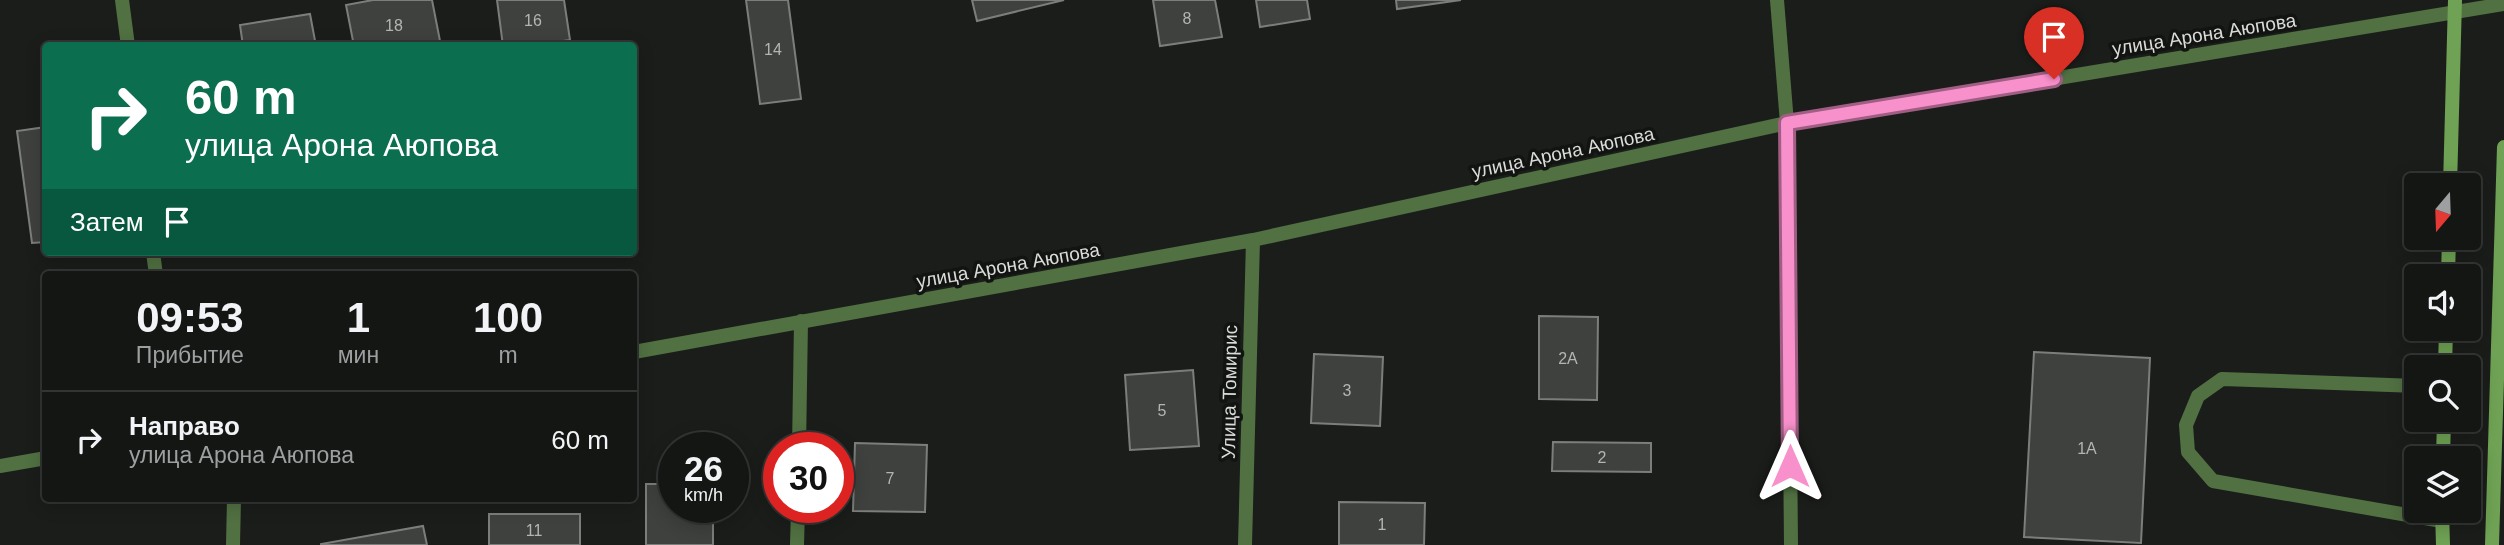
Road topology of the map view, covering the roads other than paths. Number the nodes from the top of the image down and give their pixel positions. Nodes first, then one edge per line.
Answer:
1 (122, 0) edge
2 (1777, 0) edge
3 (2504, 4) edge
4 (2455, 6) edge
5 (127, 42) edge
6 (1787, 123) junction
7 (2504, 146) edge
8 (2450, 173) edge
9 (1252, 240) junction
10 (801, 321) junction
11 (637, 351) edge
12 (2404, 386) edge
13 (799, 432) edge
14 (42, 459) edge
15 (0, 467) edge
16 (234, 502) edge
17 (2404, 510) edge
18 (798, 523) edge
19 (2442, 523) edge
20 (233, 545) edge
21 (797, 545) edge
22 (1245, 545) edge
23 (1791, 545) edge
24 (2443, 545) edge
25 (2492, 545) edge

1 - 5 street
2 - 6 street
3 - 4 street, улица Арона Аюпова
4 - 6 street, улица Арона Аюпова
4 - 8 main road
6 - 9 street, улица Арона Аюпова
6 - 23 street
7 - 25 main road
9 - 10 street, улица Арона Аюпова
9 - 22 street, Улица Томирис
10 - 11 street, улица Арона Аюпова
10 - 13 street
12 - 17 street
14 - 15 street
16 - 20 street
18 - 21 street
19 - 24 main road

